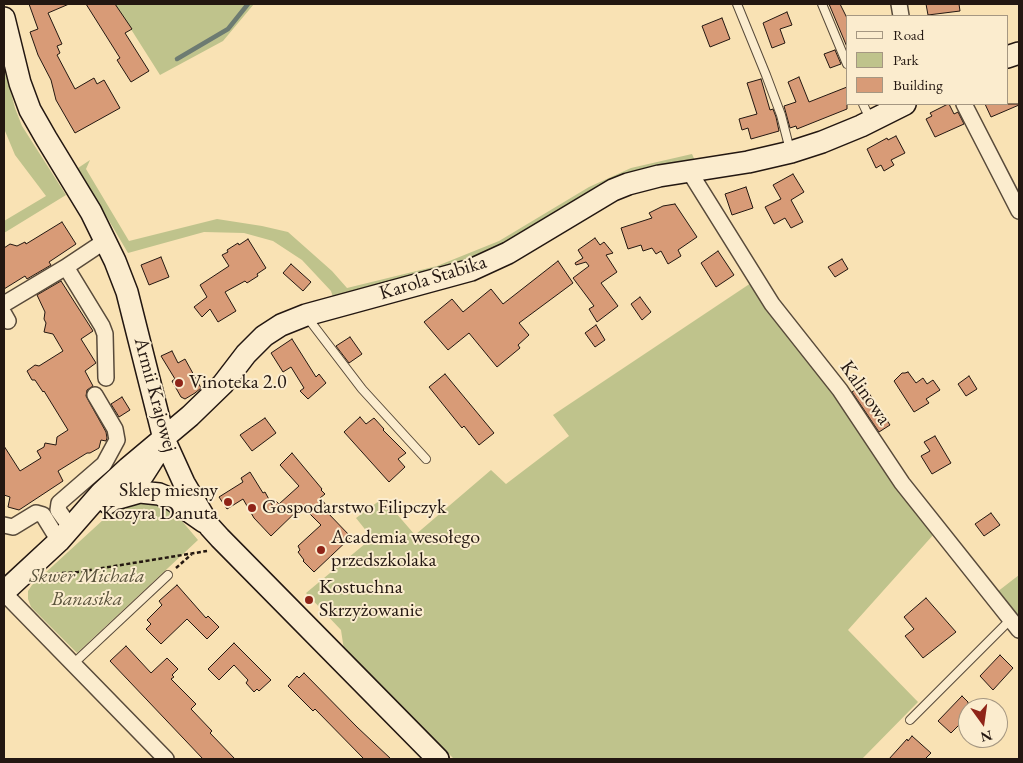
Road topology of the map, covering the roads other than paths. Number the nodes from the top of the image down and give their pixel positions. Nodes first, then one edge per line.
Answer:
1 (737, 4) edge
2 (822, 4) edge
3 (4, 18) edge
4 (846, 62) edge
5 (900, 105) edge
6 (965, 105) edge
7 (867, 112) edge
8 (791, 152) junction
9 (689, 171) junction
10 (1019, 211) edge
11 (105, 238) junction
12 (66, 267) junction
13 (4, 304) edge
14 (306, 315) junction
15 (106, 378) dead end
16 (94, 395) dead end
17 (164, 439) junction
18 (426, 459) dead end
19 (112, 501) junction
20 (4, 525) edge
21 (210, 527) junction
22 (69, 531) junction
23 (168, 575) road end
24 (4, 593) edge
25 (1015, 625) edge
26 (73, 664) junction
27 (910, 720) dead end
28 (166, 759) edge
29 (438, 759) edge

1 - 8 lane
2 - 4 lane
3 - 11 street, Armii Krajowej
5 - 7 street, Karola Stabika
6 - 10 street
7 - 8 street, Karola Stabika
8 - 9 street, Karola Stabika
9 - 14 street, Karola Stabika
9 - 25 street, Kalinowa
11 - 12 street
11 - 17 street, Armii Krajowej
12 - 13 street
12 - 15 street
14 - 17 street, Karola Stabika
14 - 18 lane
16 - 22 street
17 - 19 street
17 - 21 street, Armii Krajowej
17 - 22 street, Karola Stabika
19 - 21 street
19 - 22 street
20 - 22 street
21 - 29 street, Armii Krajowej
22 - 24 street
23 - 26 lane
24 - 26 street
25 - 27 lane
26 - 28 street

